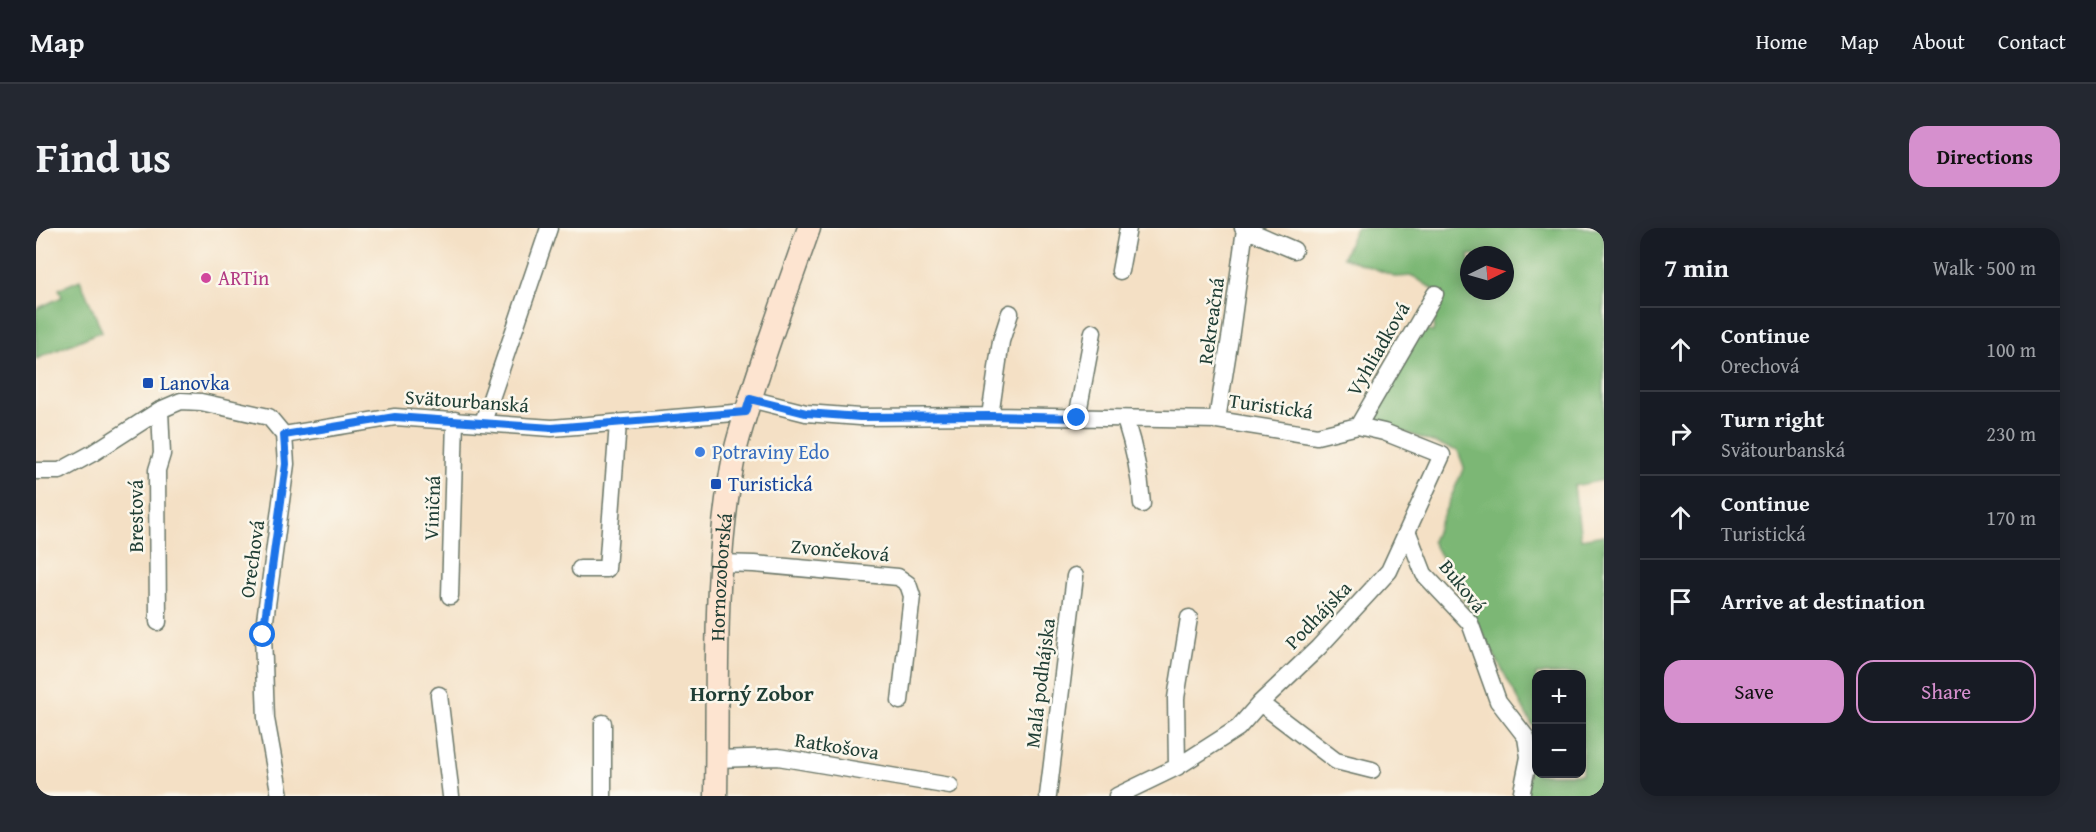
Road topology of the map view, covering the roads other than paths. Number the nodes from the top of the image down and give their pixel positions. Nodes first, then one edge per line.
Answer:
1 (549, 228) edge
2 (809, 228) edge
3 (1128, 228) edge
4 (1244, 228) edge
5 (1294, 250) dead end
6 (1120, 271) dead end
7 (1434, 294) dead end
8 (1010, 313) dead end
9 (1093, 332) dead end
10 (748, 406) junction
11 (160, 410) junction
12 (990, 416) junction
13 (1077, 418) junction
14 (1125, 419) junction
15 (455, 420) junction
16 (1216, 420) junction
17 (483, 422) junction
18 (618, 423) junction
19 (1358, 426) junction
20 (284, 435) junction
21 (1442, 455) joint
22 (36, 460) edge
23 (36, 471) edge
24 (60, 471) junction
25 (1142, 504) dead end
26 (1408, 533) junction
27 (720, 563) junction
28 (580, 569) dead end
29 (1075, 576) dead end
30 (450, 596) dead end
31 (1189, 618) dead end
32 (158, 622) dead end
33 (439, 694) dead end
34 (900, 701) dead end
35 (1260, 703) junction
36 (603, 723) dead end
37 (717, 759) junction
38 (1177, 767) junction
39 (1372, 770) dead end
40 (950, 786) dead end
41 (280, 796) edge
42 (451, 796) edge
43 (603, 796) edge
44 (716, 796) edge
45 (1048, 796) edge
46 (1117, 796) edge
47 (1521, 796) edge

1 - 17 street
2 - 10 street, Hornozoborská
3 - 6 street
4 - 5 street, Rekreačná
4 - 16 street, Rekreačná
7 - 19 street, Vyhliadková
8 - 12 street
9 - 13 street
10 - 12 street, Turistická
10 - 18 street, Svätourbanská
10 - 27 street, Hornozoborská
11 - 20 street
11 - 24 street
11 - 32 street, Brestová
12 - 13 street, Turistická
13 - 14 street, Turistická
14 - 16 street, Turistická
14 - 25 street
15 - 17 street, Svätourbanská
15 - 20 street, Svätourbanská
15 - 30 street, Viničná
16 - 19 street, Turistická
17 - 18 street, Svätourbanská
18 - 28 street
19 - 21 street, Turistická
20 - 41 street, Orechová
21 - 26 street, Podhájska
22 - 24 street
23 - 24 street
26 - 35 street, Podhájska
26 - 47 street, Buková
27 - 34 street, Zvončeková
27 - 37 street, Hornozoborská
29 - 45 street, Malá podhájska
31 - 38 street
33 - 42 street
35 - 38 street, Podhájska
35 - 39 street
36 - 43 street
37 - 40 street, Ratkošova
37 - 44 street, Hornozoborská
38 - 46 street, Podhájska

